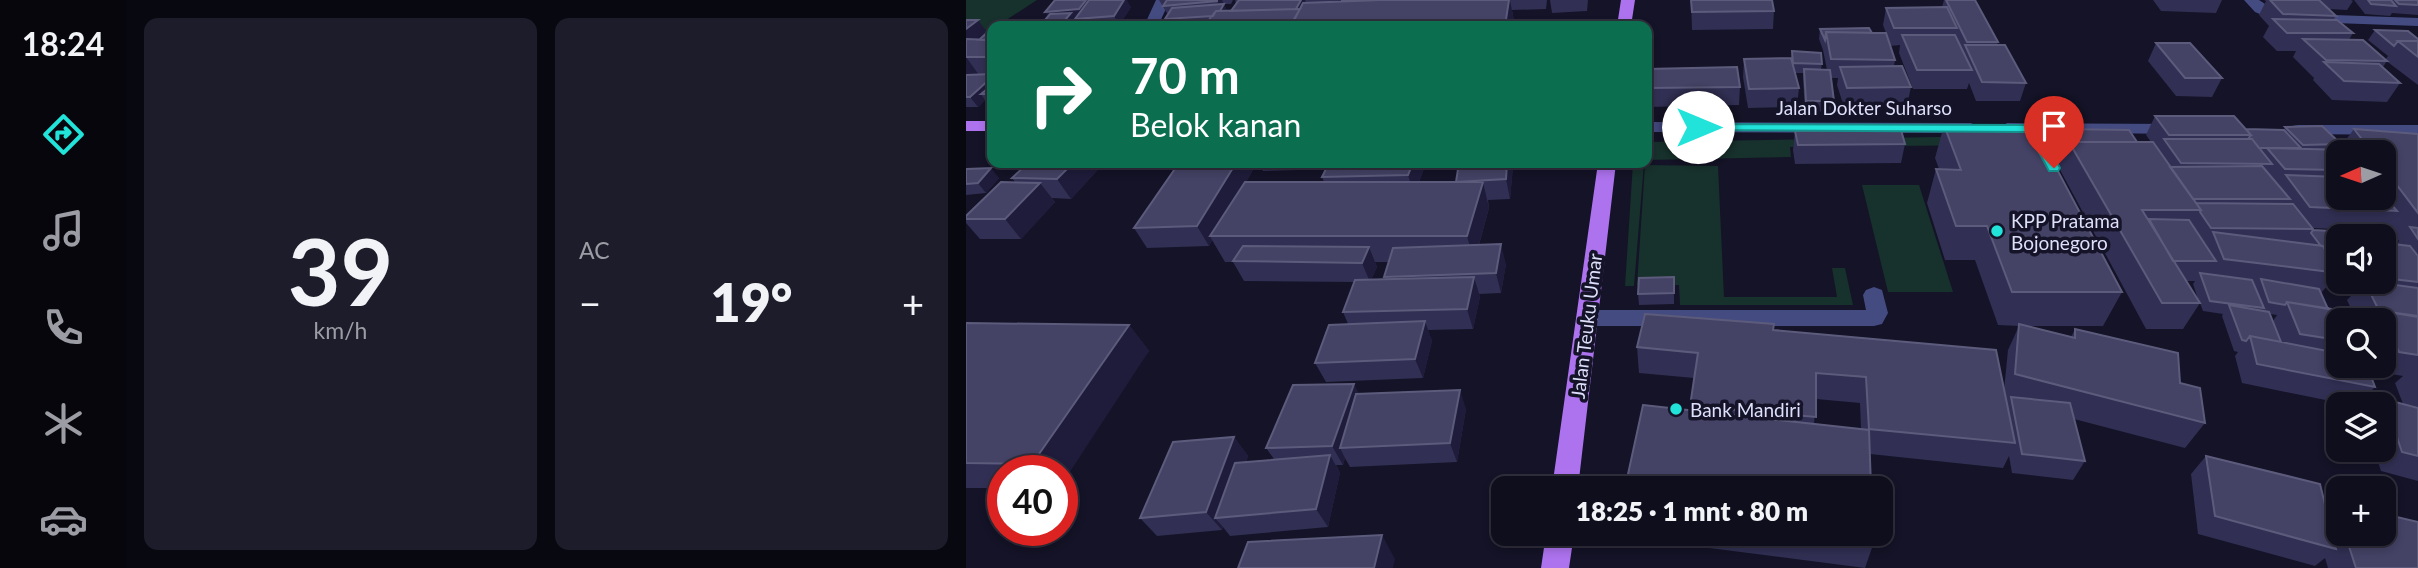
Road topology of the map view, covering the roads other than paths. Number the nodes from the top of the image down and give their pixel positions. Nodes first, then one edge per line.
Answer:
1 (1163, 0) edge
2 (1628, 0) edge
3 (2251, 0) edge
4 (1152, 21) edge
5 (1626, 21) edge
6 (2418, 22) edge
7 (966, 126) edge
8 (987, 126) edge
9 (1652, 127) edge
10 (2033, 128) junction
11 (2199, 129) edge
12 (2283, 130) edge
13 (2393, 130) junction
14 (2418, 130) edge
15 (2410, 148) edge
16 (2045, 151) edge
17 (1606, 168) edge
18 (1874, 295) dead end
19 (1587, 318) junction
20 (1567, 476) edge
21 (1558, 546) edge
22 (1555, 568) edge

1 - 4 street
2 - 5 main road
3 - 6 street
7 - 8 main road
9 - 10 street, Jalan Dokter Suharso
10 - 11 street, Jalan Dokter Suharso
10 - 16 street
12 - 13 street
13 - 14 street
13 - 15 street
17 - 19 main road, Jalan Teuku Umar
18 - 19 street
19 - 20 main road, Jalan Teuku Umar
21 - 22 main road

